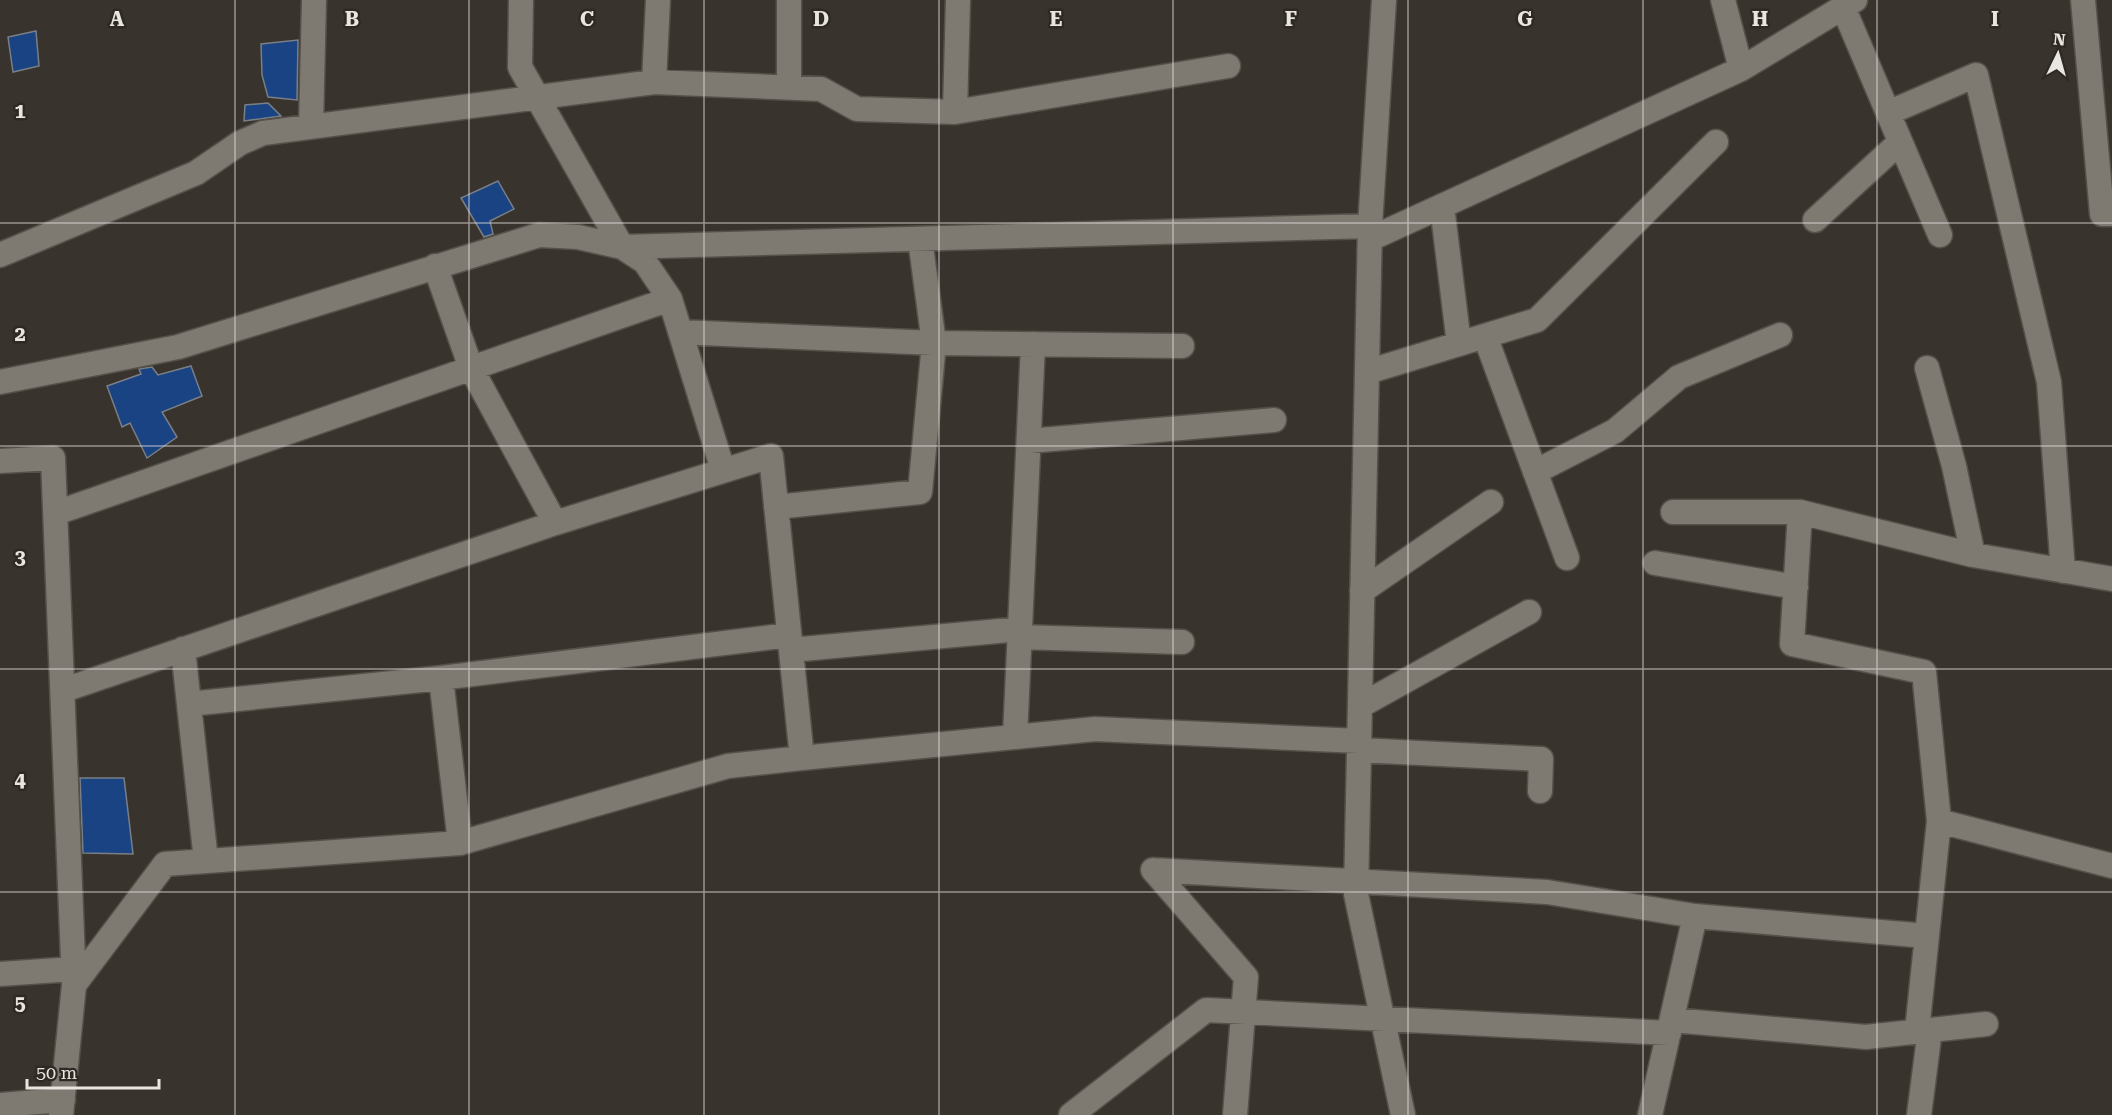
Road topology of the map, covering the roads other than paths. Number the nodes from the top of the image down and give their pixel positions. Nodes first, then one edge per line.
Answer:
1 (314, 0) edge
2 (521, 0) edge
3 (658, 0) edge
4 (789, 0) edge
5 (958, 0) edge
6 (1723, 0) edge
7 (2083, 0) edge
8 (1389, 2) edge
9 (1849, 4) edge
10 (1228, 66) dead end
11 (1741, 69) junction
12 (654, 82) junction
13 (789, 87) junction
14 (538, 97) junction
15 (955, 112) junction
16 (1888, 113) junction
17 (311, 127) junction
18 (1716, 142) dead end
19 (1900, 142) junction
20 (1442, 206) junction
21 (2112, 214) edge
22 (1815, 220) dead end
23 (1370, 232) junction
24 (1940, 235) dead end
25 (920, 239) junction
26 (622, 248) junction
27 (0, 255) edge
28 (435, 266) junction
29 (670, 299) junction
30 (680, 332) junction
31 (1780, 335) dead end
32 (1485, 336) junction
33 (934, 343) junction
34 (1033, 344) junction
35 (1459, 344) junction
36 (1182, 346) dead end
37 (471, 368) junction
38 (1927, 368) dead end
39 (1367, 372) junction
40 (0, 382) edge
41 (1274, 420) dead end
42 (1029, 441) junction
43 (0, 461) edge
44 (723, 471) junction
45 (1535, 472) junction
46 (1491, 502) dead end
47 (776, 507) junction
48 (1673, 512) dead end
49 (1800, 512) junction
50 (56, 513) junction
51 (555, 523) junction
52 (1973, 555) junction
53 (1567, 558) dead end
54 (1655, 563) dead end
55 (2063, 571) junction
56 (2112, 579) edge
57 (1796, 587) junction
58 (1362, 591) junction
59 (1529, 612) dead end
60 (1019, 633) junction
61 (1182, 642) dead end
62 (790, 643) junction
63 (183, 649) junction
64 (441, 678) junction
65 (64, 690) junction
66 (189, 704) junction
67 (1360, 706) junction
68 (1014, 737) junction
69 (1359, 746) junction
70 (802, 758) junction
71 (1540, 791) dead end
72 (1939, 821) junction
73 (460, 843) junction
74 (206, 861) junction
75 (2112, 866) edge
76 (1356, 881) junction
77 (1695, 916) junction
78 (1927, 936) junction
79 (0, 974) edge
80 (73, 977) junction
81 (1243, 1012) junction
82 (1382, 1018) junction
83 (1986, 1024) dead end
84 (1670, 1026) junction
85 (1923, 1030) junction
86 (1102, 1104) edge
87 (0, 1105) edge
88 (62, 1108) edge
89 (1071, 1115) edge
90 (1235, 1115) edge
91 (1402, 1115) edge
92 (1650, 1115) edge
93 (1919, 1115) edge

1 - 17 street
2 - 14 street
3 - 12 street
4 - 13 street
5 - 15 street
6 - 11 street
7 - 21 street
8 - 23 street
9 - 11 street
9 - 16 street
10 - 15 street
11 - 20 street
12 - 13 street
12 - 14 street
13 - 15 street
14 - 17 street
14 - 26 street
16 - 19 street
16 - 55 street
17 - 27 street
18 - 32 street
19 - 22 street
19 - 24 street
20 - 23 street
20 - 35 street
23 - 25 street
23 - 39 street
25 - 26 street
25 - 33 street
26 - 28 street
26 - 29 street
28 - 37 street
28 - 40 street
29 - 30 street
29 - 37 street
30 - 33 street
30 - 44 street
31 - 45 street
32 - 35 street
32 - 45 street
33 - 34 street
33 - 47 street
34 - 36 street
34 - 42 street
35 - 39 street
37 - 50 street
37 - 51 street
38 - 52 street
39 - 58 street
41 - 42 street
42 - 60 street
43 - 50 street
44 - 47 street
44 - 51 street
45 - 53 street
46 - 58 street
47 - 62 street
48 - 49 street
49 - 52 street
49 - 57 street
50 - 65 street
51 - 63 street
52 - 55 street
54 - 57 street
55 - 56 street
57 - 72 street
58 - 67 street
59 - 67 street
60 - 61 street
60 - 62 street
60 - 68 street
62 - 64 street
62 - 70 street
63 - 65 street
63 - 66 street
64 - 66 street
64 - 73 street
65 - 80 street
66 - 74 street
67 - 69 street
68 - 69 street
68 - 70 street
69 - 71 street
69 - 76 street
70 - 73 street
72 - 75 street
72 - 78 street
73 - 74 street
74 - 80 street
76 - 77 street
76 - 81 street
76 - 82 street
77 - 78 street
77 - 84 street
78 - 85 street
79 - 80 street
80 - 88 street
81 - 82 street
81 - 86 street
81 - 90 street
82 - 84 street
82 - 91 street
83 - 85 street
84 - 85 street
84 - 92 street
85 - 93 street
86 - 89 street
87 - 88 street

